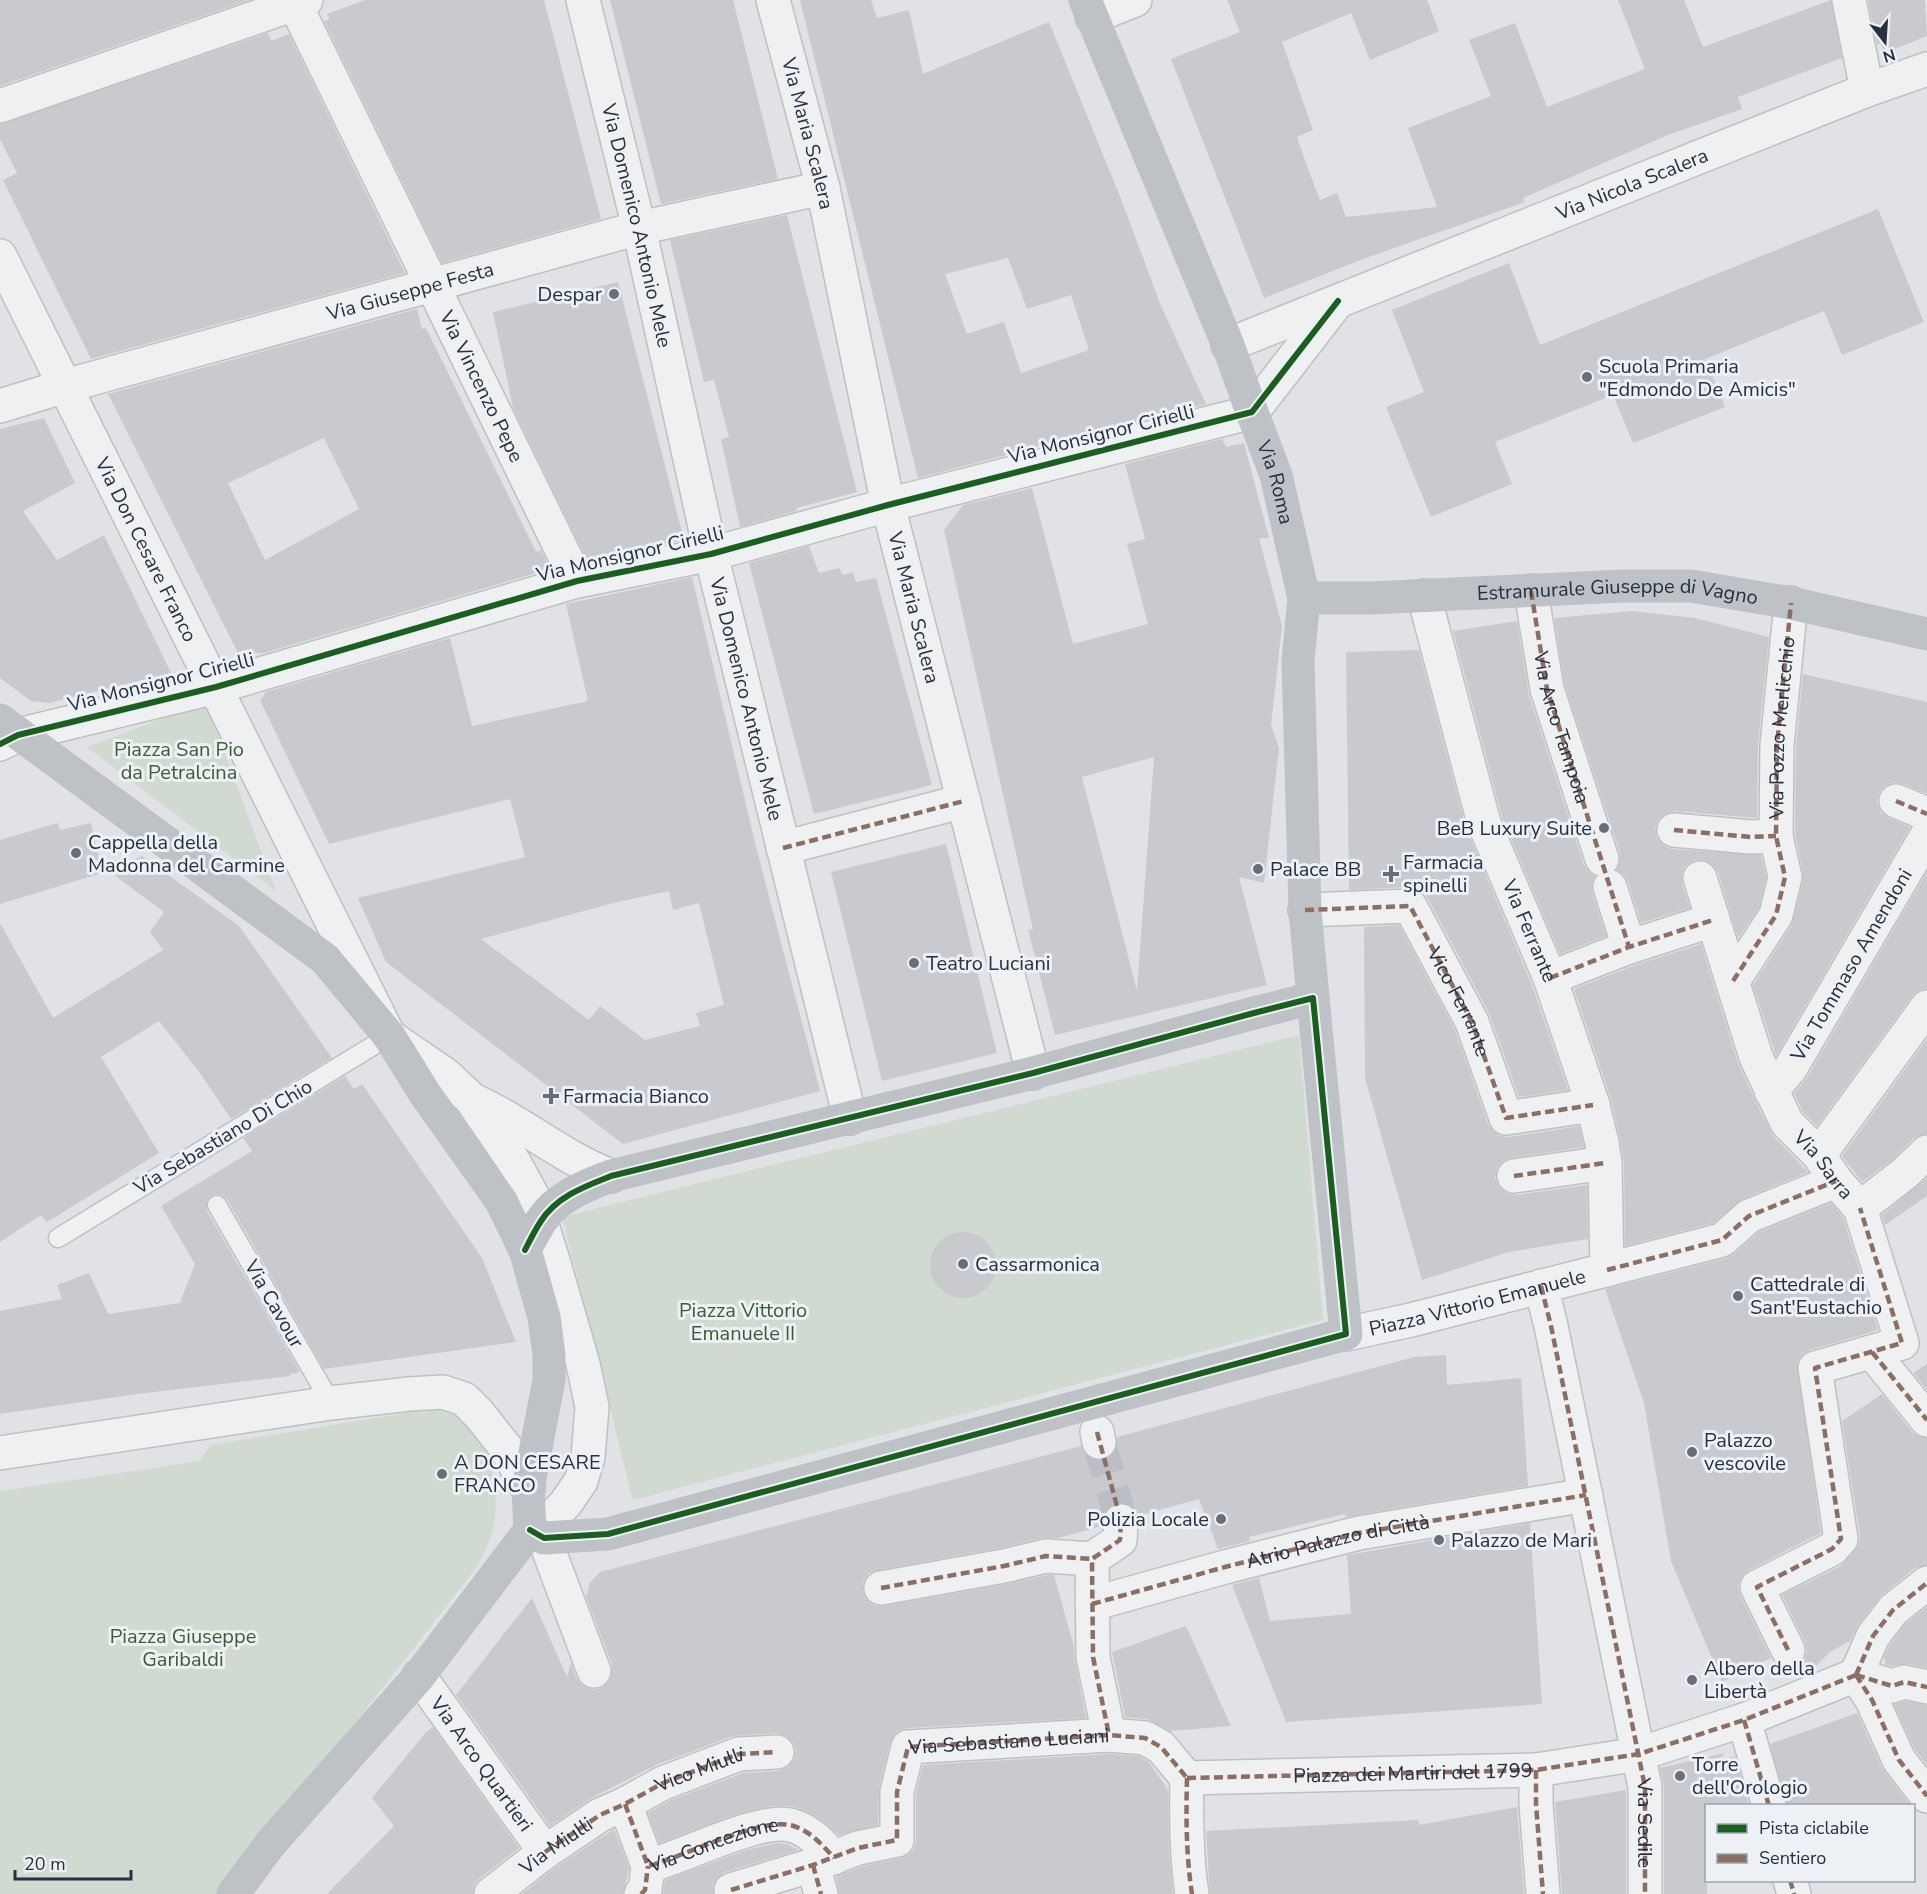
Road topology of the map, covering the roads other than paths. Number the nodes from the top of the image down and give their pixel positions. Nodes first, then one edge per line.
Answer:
1 (583, 0) edge
2 (773, 0) edge
3 (1135, 0) edge
4 (1849, 0) edge
5 (298, 1) edge
6 (1088, 8) edge
7 (1927, 69) edge
8 (1868, 90) junction
9 (0, 106) edge
10 (823, 188) junction
11 (639, 228) junction
12 (0, 256) edge
13 (434, 285) junction
14 (1338, 301) junction
15 (1228, 345) junction
16 (65, 386) junction
17 (0, 406) edge
18 (1251, 412) junction
19 (888, 505) junction
20 (711, 554) junction
21 (577, 581) junction
22 (1531, 591) junction
23 (1424, 596) junction
24 (1304, 598) junction
25 (1791, 603) junction
26 (1927, 634) edge
27 (216, 687) junction
28 (6, 733) edge
29 (964, 801) junction
30 (1896, 801) dead end
31 (1927, 814) edge
32 (1674, 830) dead end
33 (1927, 835) edge
34 (1776, 836) junction
35 (783, 848) junction
36 (1700, 878) dead end
37 (1305, 910) junction
38 (1713, 920) junction
39 (1629, 947) junction
40 (1550, 978) junction
41 (1733, 981) junction
42 (1313, 998) junction
43 (1927, 1007) edge
44 (389, 1036) junction
45 (1034, 1073) junction
46 (1771, 1091) junction
47 (471, 1099) junction
48 (1593, 1105) junction
49 (850, 1118) junction
50 (1927, 1152) edge
51 (1819, 1155) junction
52 (1605, 1163) junction
53 (611, 1176) junction
54 (1514, 1176) dead end
55 (1836, 1181) junction
56 (217, 1205) dead end
57 (1860, 1208) junction
58 (541, 1220) junction
59 (58, 1238) dead end
60 (525, 1250) junction
61 (1607, 1270) junction
62 (1541, 1286) junction
63 (1346, 1334) junction
64 (1872, 1352) junction
65 (331, 1403) junction
66 (1927, 1420) edge
67 (0, 1453) edge
68 (528, 1489) junction
69 (1586, 1495) junction
70 (1121, 1521) tunnel mouth
71 (537, 1534) junction
72 (1092, 1559) junction
73 (1927, 1583) edge
74 (881, 1587) dead end
75 (1092, 1604) junction
76 (1788, 1650) dead end
77 (594, 1671) dead end
78 (1856, 1675) junction
79 (419, 1676) junction
80 (1927, 1687) edge
81 (1744, 1720) junction
82 (1109, 1735) junction
83 (777, 1752) dead end
84 (1639, 1754) junction
85 (1536, 1770) junction
86 (1187, 1778) junction
87 (1927, 1796) edge
88 (625, 1804) junction
89 (1768, 1804) edge
90 (545, 1852) junction
91 (823, 1872) edge
92 (645, 1880) edge
93 (731, 1890) dead end
94 (233, 1894) edge
95 (491, 1894) edge
96 (1192, 1894) edge
97 (1543, 1894) edge
98 (1645, 1894) edge

1 - 11 street, Via Domenico Antonio Mele
2 - 10 street, Via Maria Scalera
3 - 6 street
4 - 8 street
5 - 9 street
5 - 13 street, Via Vincenzo Pepe
6 - 15 street, Via Roma
7 - 8 street, Via Nicola Scalera
8 - 14 street, Via Nicola Scalera
10 - 11 street, Via Giuseppe Festa
10 - 19 street, Via Maria Scalera
11 - 13 street, Via Giuseppe Festa
11 - 20 street, Via Domenico Antonio Mele
12 - 16 street, Via Don Cesare Franco
13 - 16 street, Via Giuseppe Festa
13 - 21 street, Via Vincenzo Pepe
14 - 15 street, Via Nicola Scalera
14 - 18 street
15 - 18 street, Via Roma
16 - 17 street, Via Giuseppe Festa
16 - 27 street, Via Don Cesare Franco
18 - 19 street, Via Monsignor Cirielli
18 - 24 street, Via Roma
19 - 20 street, Via Monsignor Cirielli
19 - 29 street, Via Maria Scalera
20 - 21 street, Via Monsignor Cirielli
20 - 35 street, Via Domenico Antonio Mele
21 - 27 street, Via Monsignor Cirielli
22 - 23 street, Estramurale Giuseppe di Vagno
22 - 25 street, Estramurale Giuseppe di Vagno
22 - 39 street, Via Arco Tampoia
23 - 24 street, Estramurale Giuseppe di Vagno
23 - 40 street, Via Ferrante
24 - 37 street, Via Roma
25 - 26 street, Estramurale Giuseppe di Vagno
25 - 34 street, Via Pozzo Merlicchio
27 - 28 street, Via Monsignor Cirielli
27 - 44 street, Via Don Cesare Franco
28 - 44 street
29 - 35 street
29 - 45 street, Via Maria Scalera
30 - 31 street
32 - 34 street
33 - 46 street, Via Tommaso Amendoni
34 - 41 street, Via Pozzo Merlicchio
35 - 49 street, Via Domenico Antonio Mele
36 - 38 street, Via Sarra
37 - 42 street, Via Roma
37 - 48 street, Vico Ferrante
38 - 39 street
38 - 41 street, Via Sarra
39 - 40 street
40 - 48 street, Via Ferrante
41 - 46 street, Via Sarra
42 - 45 street
42 - 63 street, Via Roma
43 - 51 street
44 - 47 street
44 - 59 lane, Via Sebastiano Di Chio
44 - 60 street
45 - 49 street
46 - 51 street, Via Sarra
47 - 53 street
47 - 58 street
48 - 52 street, Via Ferrante
49 - 53 street
50 - 57 street
51 - 55 street, Via Sarra
52 - 54 street
52 - 61 street, Via Ferrante
53 - 58 street
55 - 57 street, Via Sarra
55 - 61 street, Piazza Vittorio Emanuele
56 - 65 lane, Via Cavour
57 - 64 street, Via Sarra
58 - 60 street
58 - 71 street
60 - 68 street
61 - 62 street, Piazza Vittorio Emanuele
62 - 63 street, Piazza Vittorio Emanuele
62 - 69 street
63 - 71 street
64 - 66 street
64 - 76 street
65 - 67 street
65 - 68 street
68 - 71 street
69 - 75 street, Atrio Palazzo di Città
69 - 84 street
70 - 72 street
71 - 77 street
71 - 79 street
72 - 74 street
72 - 75 street
73 - 78 street
75 - 82 street
78 - 80 street
78 - 81 street, Piazza dei Martiri del 1799
78 - 87 street
79 - 90 street, Via Arco Quartieri
79 - 94 street
81 - 84 street, Piazza dei Martiri del 1799
81 - 89 street
82 - 86 street, Via Sebastiano Luciani
82 - 91 street, Via Sebastiano Luciani
83 - 88 street, Vico Miulli
84 - 85 street, Piazza dei Martiri del 1799
84 - 98 street, Via Sedile
85 - 86 street, Piazza dei Martiri del 1799
85 - 97 street
86 - 96 street
88 - 90 street, Via Miulli
88 - 92 street, Via Concezione
90 - 95 street, Via Miulli
91 - 92 street, Via Concezione
91 - 93 street

